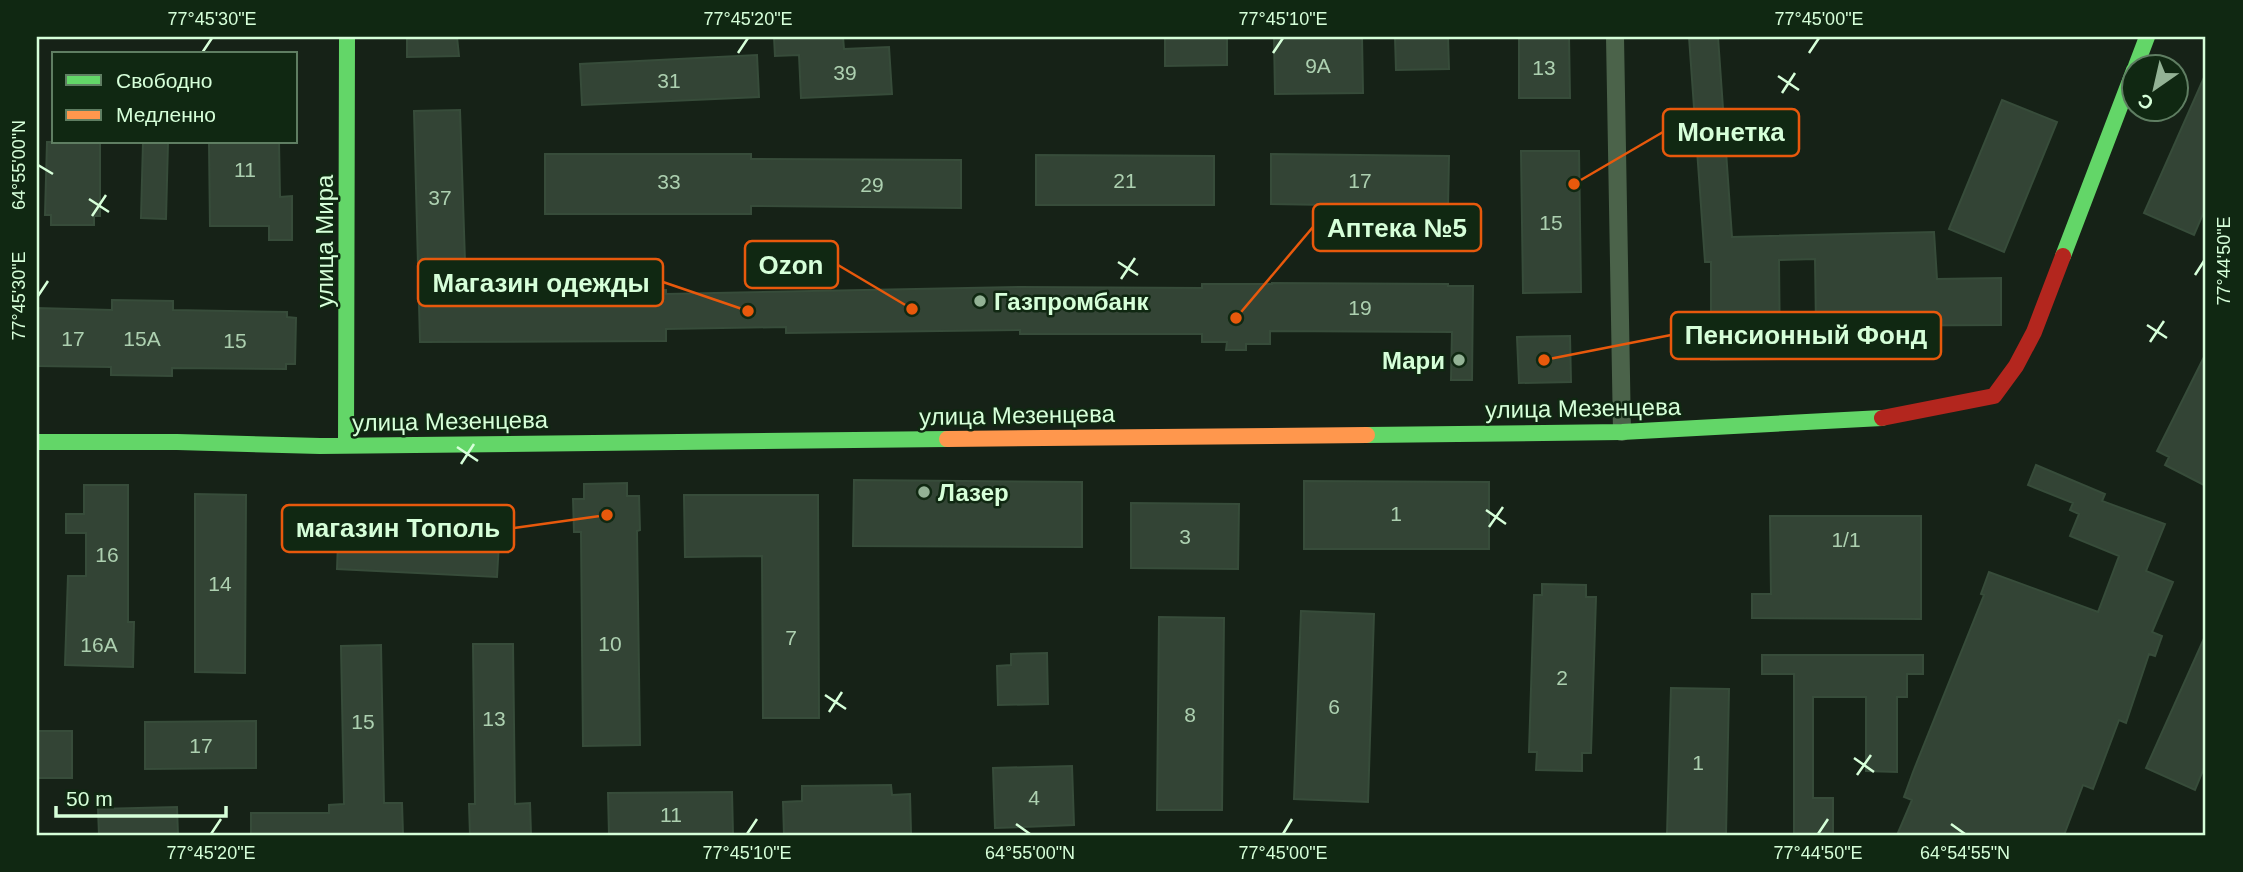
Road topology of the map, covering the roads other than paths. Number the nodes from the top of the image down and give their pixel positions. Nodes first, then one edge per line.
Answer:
1 (347, 37) edge
2 (1615, 37) edge
3 (2120, 107) edge
4 (1622, 432) junction
5 (37, 442) edge
6 (346, 445) junction

1 - 6 main road, улица Мира
2 - 4 street
3 - 4 main road, улица Мезенцева
4 - 6 main road, улица Мезенцева
5 - 6 main road, улица Мезенцева

